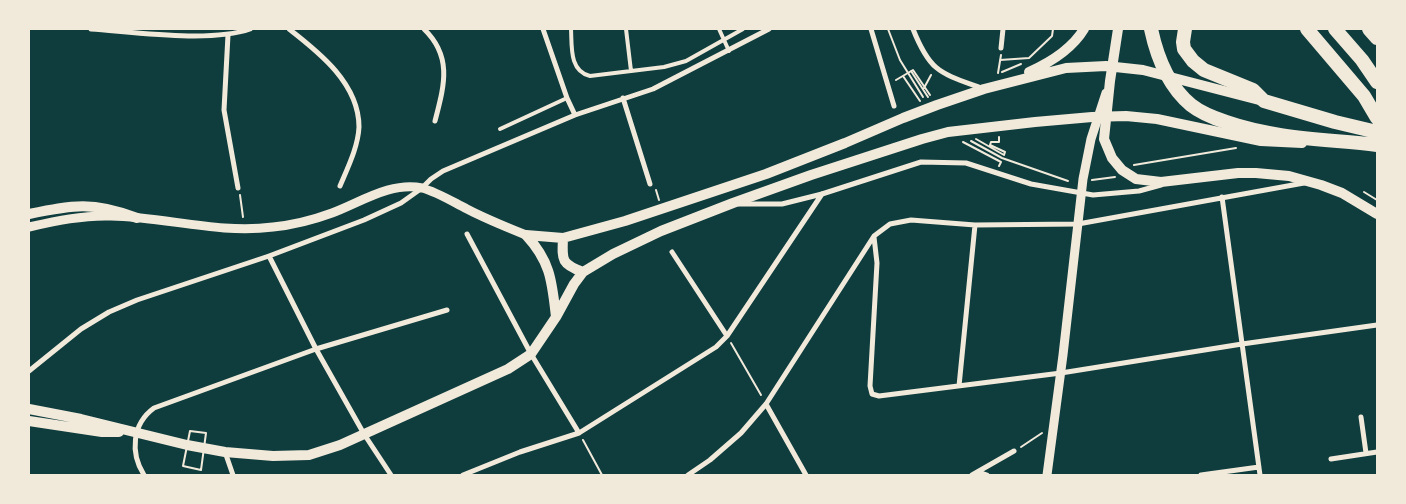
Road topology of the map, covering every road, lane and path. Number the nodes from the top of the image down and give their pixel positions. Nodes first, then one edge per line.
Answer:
1 (91, 29) edge
2 (250, 29) edge
3 (289, 29) edge
4 (424, 29) edge
5 (543, 29) edge
6 (571, 29) edge
7 (626, 29) edge
8 (719, 29) edge
9 (743, 29) edge
10 (769, 29) edge
11 (871, 29) edge
12 (888, 29) edge
13 (914, 29) edge
14 (1003, 29) edge
15 (1053, 29) edge
16 (1084, 29) edge
17 (1118, 29) edge
18 (1150, 29) edge
19 (1185, 29) edge
20 (1307, 29) edge
21 (1335, 29) edge
22 (1340, 29) edge
23 (1369, 29) edge
24 (138, 30) edge
25 (228, 35) junction
26 (1377, 38) edge
27 (723, 39) junction
28 (1002, 48) joint
29 (728, 51) junction
30 (1032, 59) dead end
31 (1000, 60) junction
32 (935, 68) junction
33 (911, 71) junction
34 (631, 72) junction
35 (1377, 72) edge
36 (908, 73) junction
37 (998, 74) junction
38 (903, 76) junction
39 (910, 77) dead end
40 (905, 80) dead end
41 (1110, 81) junction
42 (891, 82) dead end
43 (1377, 82) edge
44 (1000, 85) junction
45 (984, 90) junction
46 (567, 98) junction
47 (623, 98) junction
48 (930, 99) dead end
49 (1264, 101) junction
50 (894, 106) dead end
51 (575, 115) junction
52 (1376, 116) edge
53 (435, 121) dead end
54 (500, 130) dead end
55 (1377, 132) edge
56 (972, 137) dead end
57 (999, 139) dead end
58 (1328, 140) junction
59 (1377, 145) edge
60 (1238, 147) dead end
61 (974, 148) dead end
62 (982, 148) dead end
63 (1004, 155) junction
64 (1002, 158) junction
65 (1001, 162) junction
66 (1132, 165) dead end
67 (997, 173) junction
68 (1071, 182) dead end
69 (1171, 182) junction
70 (1310, 182) junction
71 (650, 184) dead end
72 (340, 186) dead end
73 (238, 188) joint
74 (422, 188) junction
75 (822, 194) junction
76 (1081, 194) junction
77 (1222, 197) junction
78 (733, 203) junction
79 (29, 214) edge
80 (1377, 214) edge
81 (137, 218) junction
82 (1078, 224) junction
83 (975, 225) junction
84 (29, 227) edge
85 (245, 229) junction
86 (467, 234) dead end
87 (526, 235) junction
88 (874, 236) junction
89 (563, 238) junction
90 (672, 252) dead end
91 (269, 256) junction
92 (583, 272) junction
93 (447, 310) dead end
94 (556, 317) junction
95 (1377, 326) edge
96 (727, 336) junction
97 (1242, 344) junction
98 (316, 349) junction
99 (531, 354) junction
100 (29, 371) edge
101 (1061, 373) junction
102 (960, 386) junction
103 (766, 404) junction
104 (29, 409) edge
105 (1361, 417) dead end
106 (29, 421) edge
107 (1054, 425) junction
108 (190, 431) dead end
109 (136, 433) junction
110 (206, 433) dead end
111 (579, 433) junction
112 (364, 434) junction
113 (1014, 451) joint
114 (225, 452) junction
115 (1377, 452) edge
116 (1366, 453) junction
117 (1331, 459) dead end
118 (183, 466) dead end
119 (1259, 467) junction
120 (201, 470) dead end
121 (975, 474) edge
122 (144, 475) edge
123 (232, 475) edge
124 (391, 475) edge
125 (463, 475) edge
126 (602, 475) edge
127 (688, 475) edge
128 (806, 475) edge
129 (987, 475) edge
130 (1047, 475) edge
131 (1201, 475) edge
132 (1260, 475) edge

1 - 24 street
2 - 25 street
3 - 72 street
4 - 53 street
5 - 46 street
6 - 34 lane
7 - 34 lane
8 - 27 lane
9 - 27 lane
10 - 29 street
11 - 50 street
12 - 36 path
13 - 32 street
14 - 28 street
15 - 31 path
16 - 44 main road
17 - 41 main road
18 - 58 highway
19 - 49 highway
20 - 52 highway
21 - 43 highway
22 - 35 highway
23 - 26 highway
24 - 25 street
25 - 73 street
27 - 29 lane
27 - 34 lane
28 - 31 path
29 - 47 street
30 - 37 path
31 - 37 path
32 - 33 path
32 - 45 street
33 - 36 path
33 - 48 path
36 - 38 path
36 - 39 path
37 - 44 path
38 - 40 path
38 - 42 path
41 - 69 main road
41 - 76 street
44 - 45 main road
44 - 49 main road
45 - 89 main road
46 - 51 street
46 - 54 lane
47 - 51 street
47 - 71 street
49 - 55 highway
51 - 74 street
56 - 63 path
57 - 63 path
58 - 59 highway
58 - 78 main road
60 - 66 path
61 - 65 path
62 - 64 path
63 - 64 path
64 - 65 path
64 - 68 path
65 - 67 path
67 - 75 street
67 - 76 street
69 - 70 main road
69 - 76 street
70 - 77 street
70 - 80 main road
73 - 85 path
74 - 85 street
74 - 87 street
74 - 91 street
75 - 78 street
75 - 96 street
76 - 82 street
77 - 82 street
77 - 97 street
78 - 92 main road
79 - 81 main road
81 - 84 street
81 - 85 street
82 - 83 street
82 - 101 street
83 - 88 street
83 - 102 street
86 - 99 street
87 - 89 main road
87 - 94 main road
88 - 102 street
88 - 103 street
89 - 92 main road
90 - 96 street
91 - 98 street
91 - 100 street
92 - 94 main road
93 - 98 street
94 - 99 main road
95 - 97 street
96 - 103 path
96 - 111 street
97 - 101 street
97 - 119 street
98 - 109 street
98 - 112 street
99 - 111 street
99 - 112 main road
101 - 102 street
101 - 107 street
103 - 127 street
103 - 128 street
104 - 109 main road
105 - 116 street
106 - 109 main road
107 - 113 path
107 - 130 street
108 - 110 path
109 - 114 main road
109 - 122 street
111 - 125 street
111 - 126 path
112 - 114 main road
112 - 124 street
113 - 121 street
114 - 123 street
115 - 116 street
116 - 117 street
118 - 120 path
119 - 131 street
119 - 132 street
121 - 129 street

